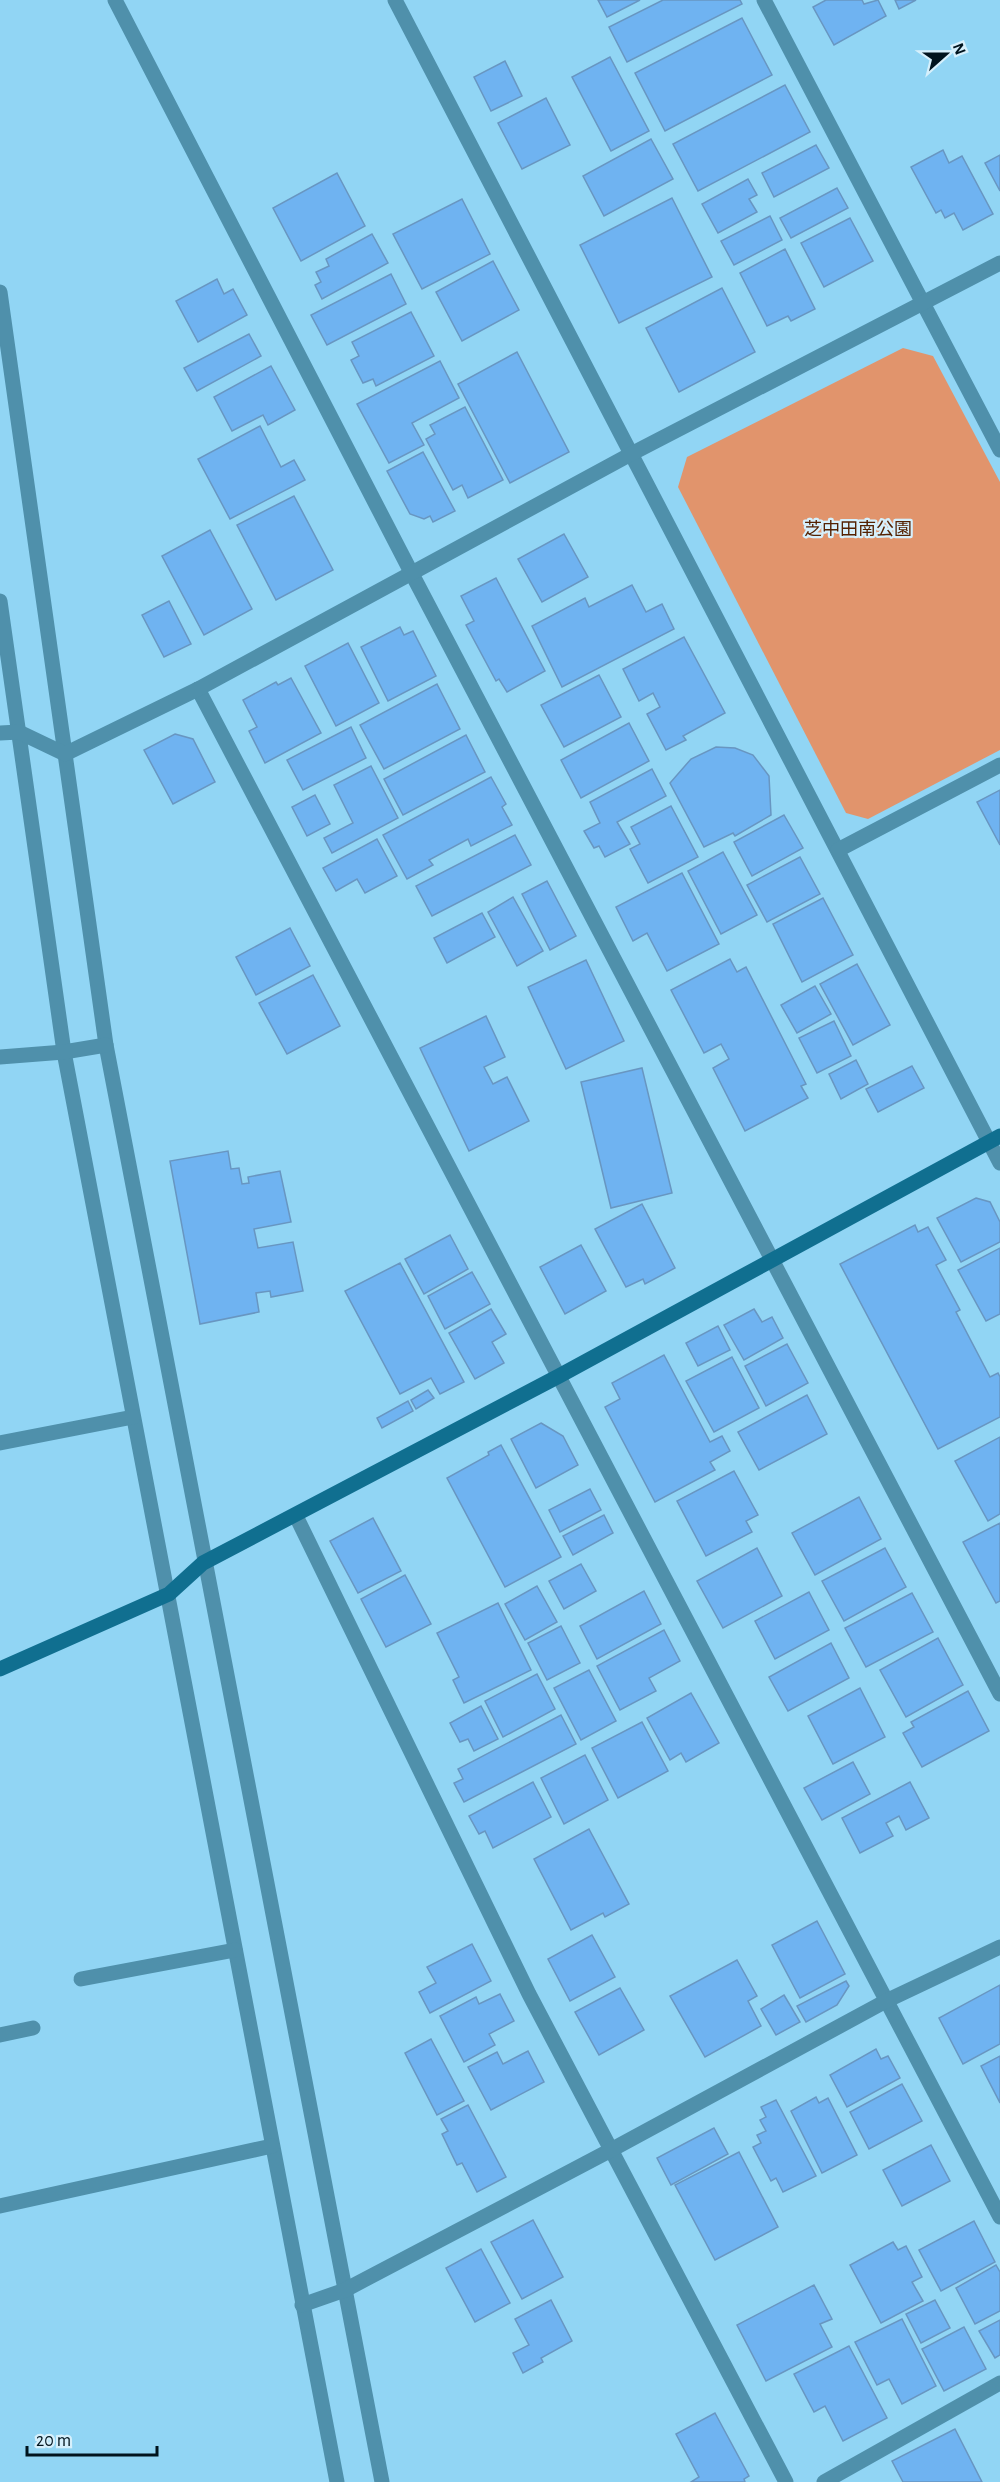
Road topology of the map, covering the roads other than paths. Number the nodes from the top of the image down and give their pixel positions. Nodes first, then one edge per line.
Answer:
1 (115, 0) edge
2 (394, 0) edge
3 (764, 0) edge
4 (1000, 263) edge
5 (0, 292) edge
6 (923, 303) junction
7 (1000, 450) edge
8 (631, 454) junction
9 (412, 574) junction
10 (0, 601) edge
11 (198, 689) junction
12 (20, 732) junction
13 (0, 733) edge
14 (65, 754) junction
15 (1000, 765) edge
16 (838, 850) junction
17 (106, 1045) junction
18 (64, 1052) junction
19 (0, 1057) edge
20 (994, 1139) edge
21 (1000, 1163) edge
22 (774, 1259) junction
23 (559, 1376) junction
24 (133, 1417) junction
25 (0, 1443) edge
26 (296, 1516) junction
27 (203, 1563) junction
28 (169, 1594) junction
29 (0, 1669) edge
30 (1000, 1694) edge
31 (1000, 1947) edge
32 (235, 1950) junction
33 (81, 1979) dead end
34 (886, 2001) junction
35 (33, 2028) dead end
36 (0, 2034) edge
37 (272, 2146) junction
38 (611, 2150) junction
39 (0, 2206) edge
40 (1000, 2217) edge
41 (345, 2290) junction
42 (302, 2305) junction
43 (1000, 2383) edge
44 (338, 2482) edge
45 (382, 2482) edge
46 (786, 2482) edge
47 (824, 2482) edge

1 - 9 street
2 - 8 street
3 - 6 street
4 - 6 street
5 - 14 street
6 - 7 street
6 - 8 street
8 - 9 street
8 - 16 street
9 - 11 street
9 - 22 street
10 - 12 street
11 - 14 street
11 - 23 street
12 - 13 street
12 - 14 street
12 - 18 street
14 - 17 street
15 - 16 street
16 - 20 street
17 - 18 street
17 - 27 street
18 - 19 street
18 - 24 street
20 - 21 street
20 - 22 street
22 - 23 street
22 - 30 street
23 - 26 street
23 - 34 street
24 - 25 street
24 - 28 street
26 - 27 street
26 - 38 street
27 - 28 street
27 - 41 street
28 - 29 street
28 - 32 street
31 - 34 street
32 - 33 street
32 - 37 street
34 - 38 street
34 - 40 street
35 - 36 street
37 - 39 street
37 - 42 street
38 - 41 street
38 - 46 street
41 - 42 street
41 - 45 street
42 - 44 street
43 - 47 street

